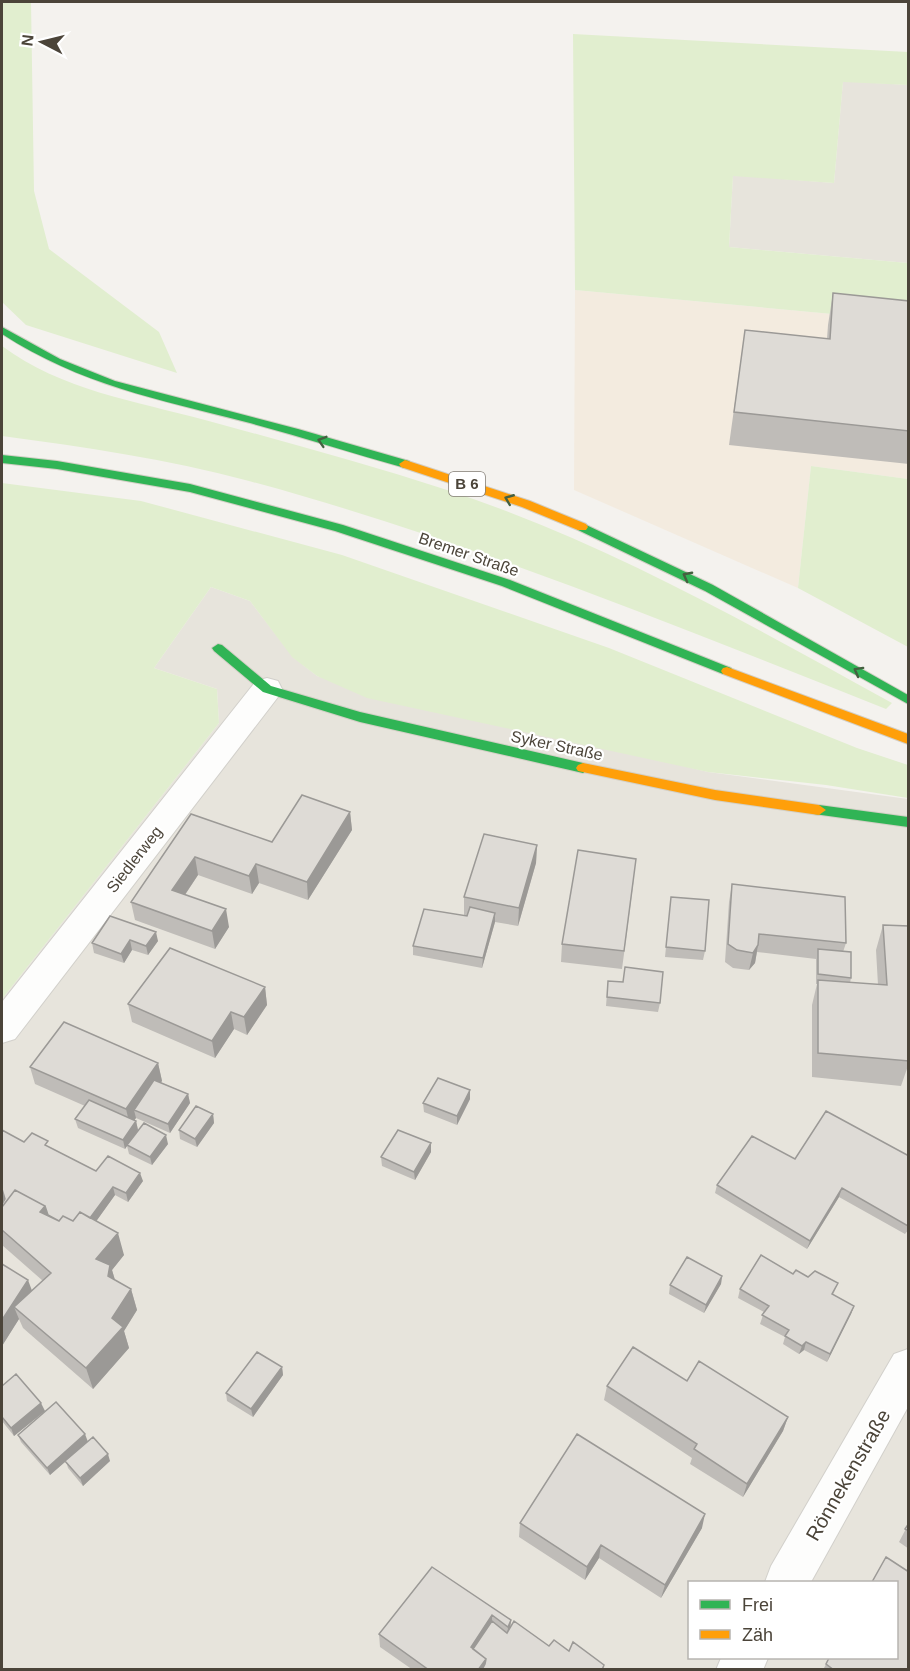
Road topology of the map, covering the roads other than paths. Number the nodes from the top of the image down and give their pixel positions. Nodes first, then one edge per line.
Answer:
1 (2, 330) edge
2 (2, 459) edge
3 (218, 648) dead end
4 (267, 689) junction
5 (909, 700) edge
6 (909, 739) edge
7 (909, 822) edge
8 (2, 1028) edge
9 (909, 1368) edge
10 (788, 1581) edge

5 -> 1 main road, B 6
2 - 6 main road, Bremer Straße
3 - 4 main road, Syker Straße
4 - 7 main road, Syker Straße
4 - 8 street, Siedlerweg
9 - 10 street, Rönnekenstraße

